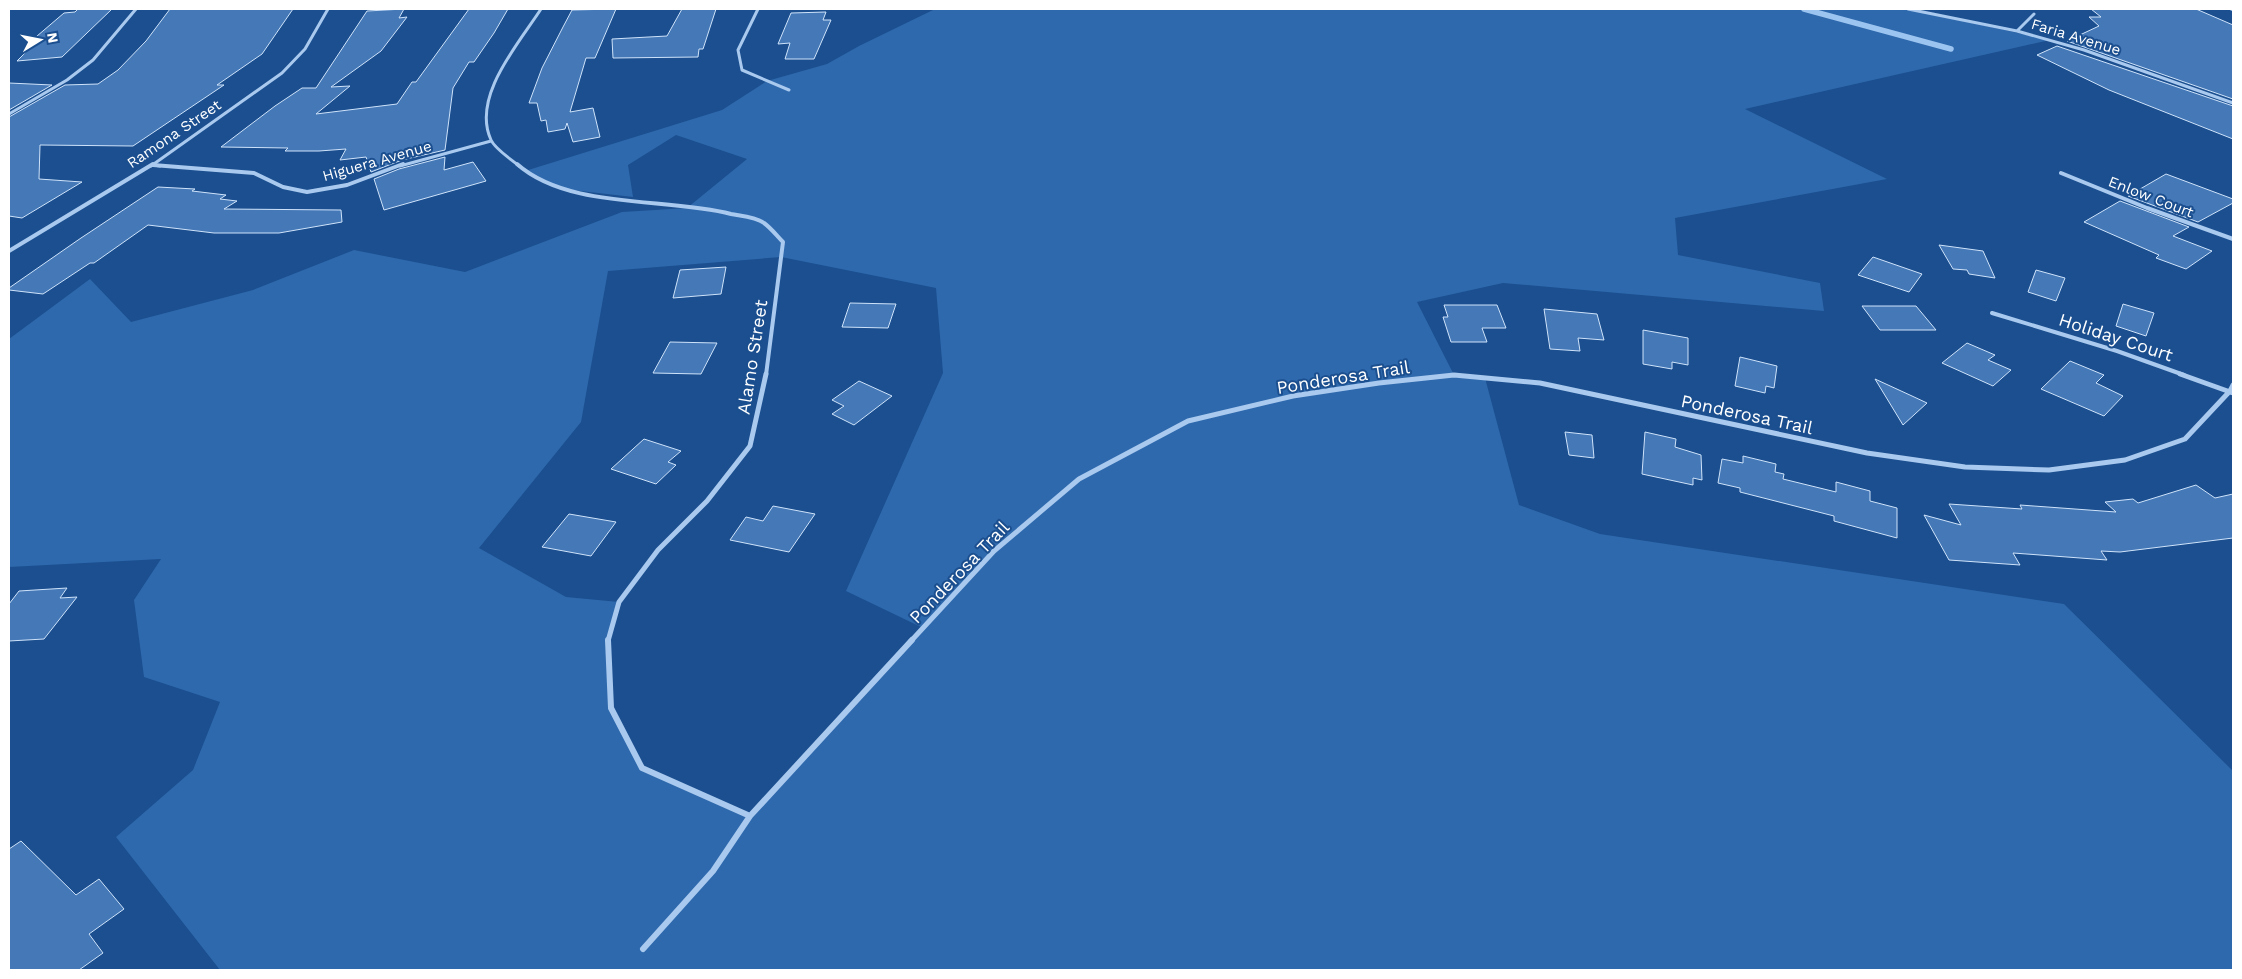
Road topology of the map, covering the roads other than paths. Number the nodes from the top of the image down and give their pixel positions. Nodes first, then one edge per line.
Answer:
1 (136, 9) edge
2 (328, 9) edge
3 (541, 9) edge
4 (758, 9) edge
5 (1908, 9) edge
6 (2034, 14) dead end
7 (2017, 31) junction
8 (790, 90) dead end
9 (2233, 103) edge
10 (9, 114) edge
11 (491, 141) junction
12 (152, 165) junction
13 (2061, 174) dead end
14 (2233, 239) edge
15 (9, 251) edge
16 (1992, 314) dead end
17 (2233, 385) edge
18 (2232, 392) edge
19 (750, 816) junction
20 (643, 948) dead end

1 - 10 street
2 - 12 street, Ramona Street
3 - 11 street
4 - 8 street
5 - 7 street, Faria Avenue
6 - 7 street
7 - 9 street, Faria Avenue
11 - 12 street, Higuera Avenue
11 - 19 street, Alamo Street
12 - 15 street, Ramona Street
13 - 14 street, Enlow Court
16 - 18 street, Holiday Court
17 - 18 street, Ponderosa Trail
18 - 19 street, Ponderosa Trail
19 - 20 street, Ponderosa Trail

